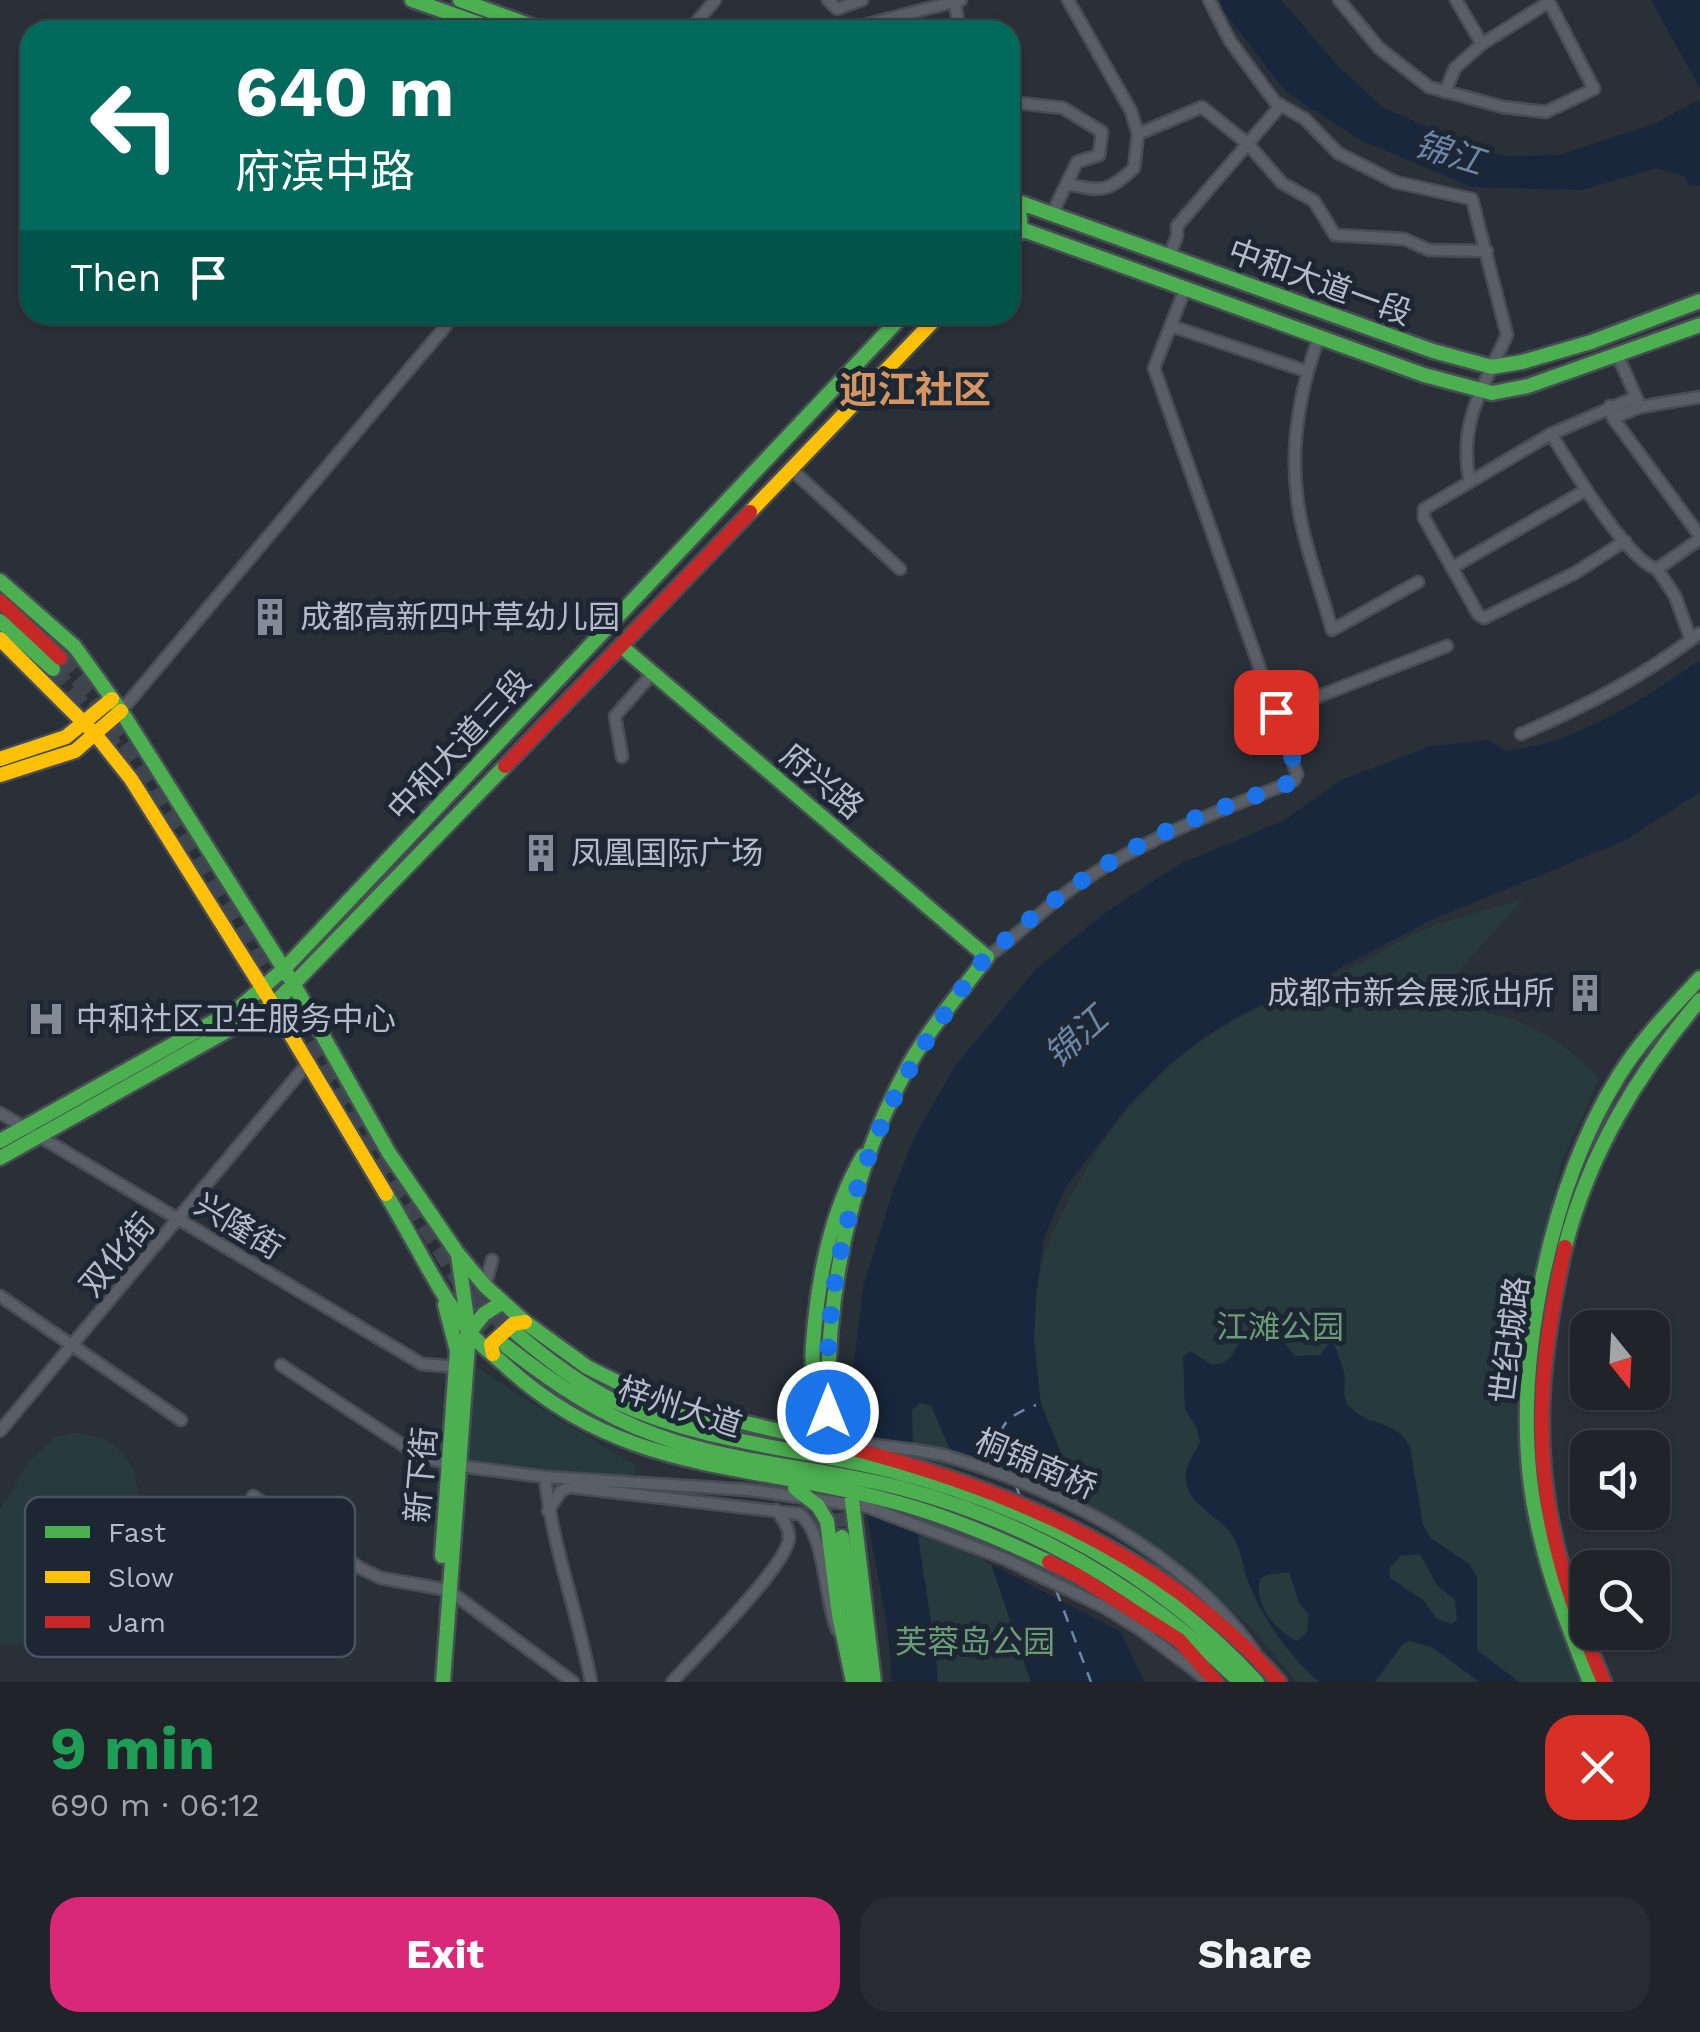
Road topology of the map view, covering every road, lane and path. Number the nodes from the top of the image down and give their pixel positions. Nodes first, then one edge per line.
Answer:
1 (412, 0) edge
2 (460, 0) edge
3 (715, 0) edge
4 (828, 0) edge
5 (862, 0) edge
6 (1068, 0) edge
7 (1209, 0) edge
8 (1339, 0) edge
9 (1456, 0) edge
10 (958, 1) edge
11 (1549, 1) edge
12 (469, 20) edge
13 (515, 20) edge
14 (698, 20) edge
15 (883, 20) edge
16 (1482, 44) junction
17 (1445, 92) junction
18 (1020, 103) edge
19 (1281, 105) junction
20 (1138, 134) junction
21 (1248, 144) junction
22 (1068, 184) junction
23 (1020, 205) edge
24 (1052, 214) junction
25 (1020, 234) edge
26 (1487, 251) junction
27 (1169, 256) junction
28 (1185, 289) junction
29 (1700, 301) edge
30 (447, 325) edge
31 (893, 325) edge
32 (928, 325) edge
33 (1700, 325) edge
34 (1171, 326) junction
35 (1319, 337) junction
36 (1617, 354) junction
37 (1492, 367) junction
38 (1306, 372) junction
39 (1479, 390) junction
40 (1700, 396) edge
41 (1638, 402) junction
42 (1612, 412) junction
43 (1551, 434) junction
44 (791, 469) junction
45 (1470, 482) junction
46 (1586, 490) junction
47 (1700, 538) edge
48 (1625, 542) junction
49 (1452, 566) junction
50 (900, 569) dead end
51 (1657, 569) junction
52 (0, 581) edge
53 (1418, 582) dead end
54 (0, 602) edge
55 (0, 621) edge
56 (1696, 637) edge
57 (0, 639) edge
58 (621, 646) junction
59 (1448, 646) dead end
60 (653, 673) junction
61 (117, 705) junction
62 (1276, 712) junction
63 (83, 722) junction
64 (1521, 734) dead end
65 (96, 735) junction
66 (0, 758) edge
67 (622, 758) dead end
68 (0, 775) edge
69 (986, 957) junction
70 (284, 969) junction
71 (1700, 978) edge
72 (294, 985) junction
73 (262, 989) junction
74 (1700, 1000) edge
75 (273, 1005) junction
76 (308, 1063) junction
77 (0, 1113) edge
78 (24, 1128) junction
79 (38, 1136) junction
80 (0, 1142) edge
81 (0, 1158) edge
82 (180, 1219) junction
83 (458, 1254) junction
84 (492, 1260) dead end
85 (435, 1276) junction
86 (485, 1286) junction
87 (0, 1296) edge
88 (503, 1302) junction
89 (521, 1328) junction
90 (468, 1332) junction
91 (72, 1346) junction
92 (499, 1350) junction
93 (457, 1359) junction
94 (281, 1365) dead end
95 (826, 1415) junction
96 (181, 1420) dead end
97 (0, 1432) edge
98 (791, 1432) junction
99 (454, 1465) junction
100 (853, 1471) junction
101 (544, 1477) junction
102 (786, 1482) junction
103 (810, 1499) junction
104 (776, 1510) junction
105 (548, 1511) junction
106 (842, 1535) junction
107 (355, 1565) edge
108 (443, 1589) junction
109 (1162, 1603) junction
110 (1212, 1652) junction
111 (848, 1659) junction
112 (435, 1682) edge
113 (443, 1682) edge
114 (573, 1682) edge
115 (590, 1682) edge
116 (672, 1682) edge
117 (853, 1682) edge
118 (863, 1682) edge
119 (874, 1682) edge
120 (1213, 1682) edge
121 (1228, 1682) edge
122 (1240, 1682) edge
123 (1257, 1682) edge
124 (1279, 1682) edge
125 (1590, 1682) edge
126 (1604, 1682) edge

1 - 12 main road
2 - 13 main road
3 - 14 street
4 - 5 street
6 - 20 street
7 - 19 street
8 - 17 street
9 - 16 street
10 - 15 street
11 - 16 street
11 - 17 street
16 - 17 street
18 - 22 street
19 - 21 street
19 - 26 street
20 - 21 street
20 - 22 street
21 - 26 street
21 - 27 street
22 - 24 street
23 - 24 main road, 中和大道一段
24 - 27 main road, 中和大道一段
25 - 28 main road
26 - 37 street
27 - 37 main road, 中和大道一段
28 - 34 street
28 - 35 main road
29 - 37 main road, 中和大道一段
30 - 61 street
31 - 70 main road, 中和大道三段
32 - 44 main road
33 - 36 main road
34 - 38 street
34 - 62 street
35 - 38 street
35 - 39 main road
36 - 39 main road
36 - 41 street
37 - 39 street
38 - 53 street
39 - 45 street
40 - 41 street
41 - 42 street
42 - 43 street
42 - 47 street
43 - 45 street
43 - 46 street
44 - 50 street
44 - 58 main road
45 - 49 street
46 - 48 street
46 - 49 street
47 - 51 street
48 - 49 street
48 - 51 street
51 - 56 street
52 - 61 main road
54 - 55 main road
56 - 64 street
57 - 63 main road
58 - 60 main road, 府兴路
58 - 72 main road
59 - 62 street
60 - 67 street
60 - 69 main road, 府兴路
61 - 63 main road
61 - 65 main road
61 - 70 main road
62 - 69 street
63 - 65 main road
63 - 66 main road
65 - 68 main road
65 - 73 main road
69 - 95 main road
70 - 72 main road
70 - 73 main road, 中和大道三段
71 - 125 main road, 世纪城路
72 - 75 main road
72 - 83 main road
73 - 75 main road
73 - 78 main road, 中和大道三段
74 - 126 main road, 世纪城路
75 - 76 main road
75 - 79 main road
76 - 82 street, 双化街
76 - 85 main road
77 - 78 street, 兴隆街
78 - 79 street, 兴隆街
78 - 80 main road, 中和大道三段
79 - 81 main road
79 - 82 street, 兴隆街
82 - 91 street, 双化街
82 - 93 street, 兴隆街
83 - 86 main road
83 - 90 main road, 新下街
84 - 86 street
85 - 90 main road
85 - 93 main road, 新下街
86 - 88 main road
87 - 91 street
88 - 89 main road
88 - 90 main road
89 - 92 main road
89 - 98 main road
89 - 100 main road, 梓州大道
90 - 92 main road
90 - 93 main road
90 - 99 main road, 新下街
91 - 96 street
91 - 97 street, 双化街
92 - 100 main road, 梓州大道
92 - 102 main road
93 - 99 main road, 新下街
94 - 99 street
95 - 98 main road
95 - 100 main road
98 - 100 main road
99 - 101 street
99 - 108 main road, 新下街
100 - 102 main road
100 - 103 street
100 - 106 main road
100 - 109 main road, 桐锦南桥
100 - 109 street
100 - 109 main road, 桐锦南桥
101 - 103 street
101 - 105 street
102 - 103 main road
103 - 106 main road
104 - 105 street
104 - 111 street
104 - 116 street
105 - 115 street
106 - 111 main road
106 - 118 main road
106 - 119 main road
107 - 108 street
108 - 112 main road, 新下街
108 - 113 main road, 新下街
108 - 114 street
109 - 110 main road
109 - 120 main road
109 - 123 main road
109 - 124 main road
110 - 121 main road
110 - 122 main road
111 - 117 main road

